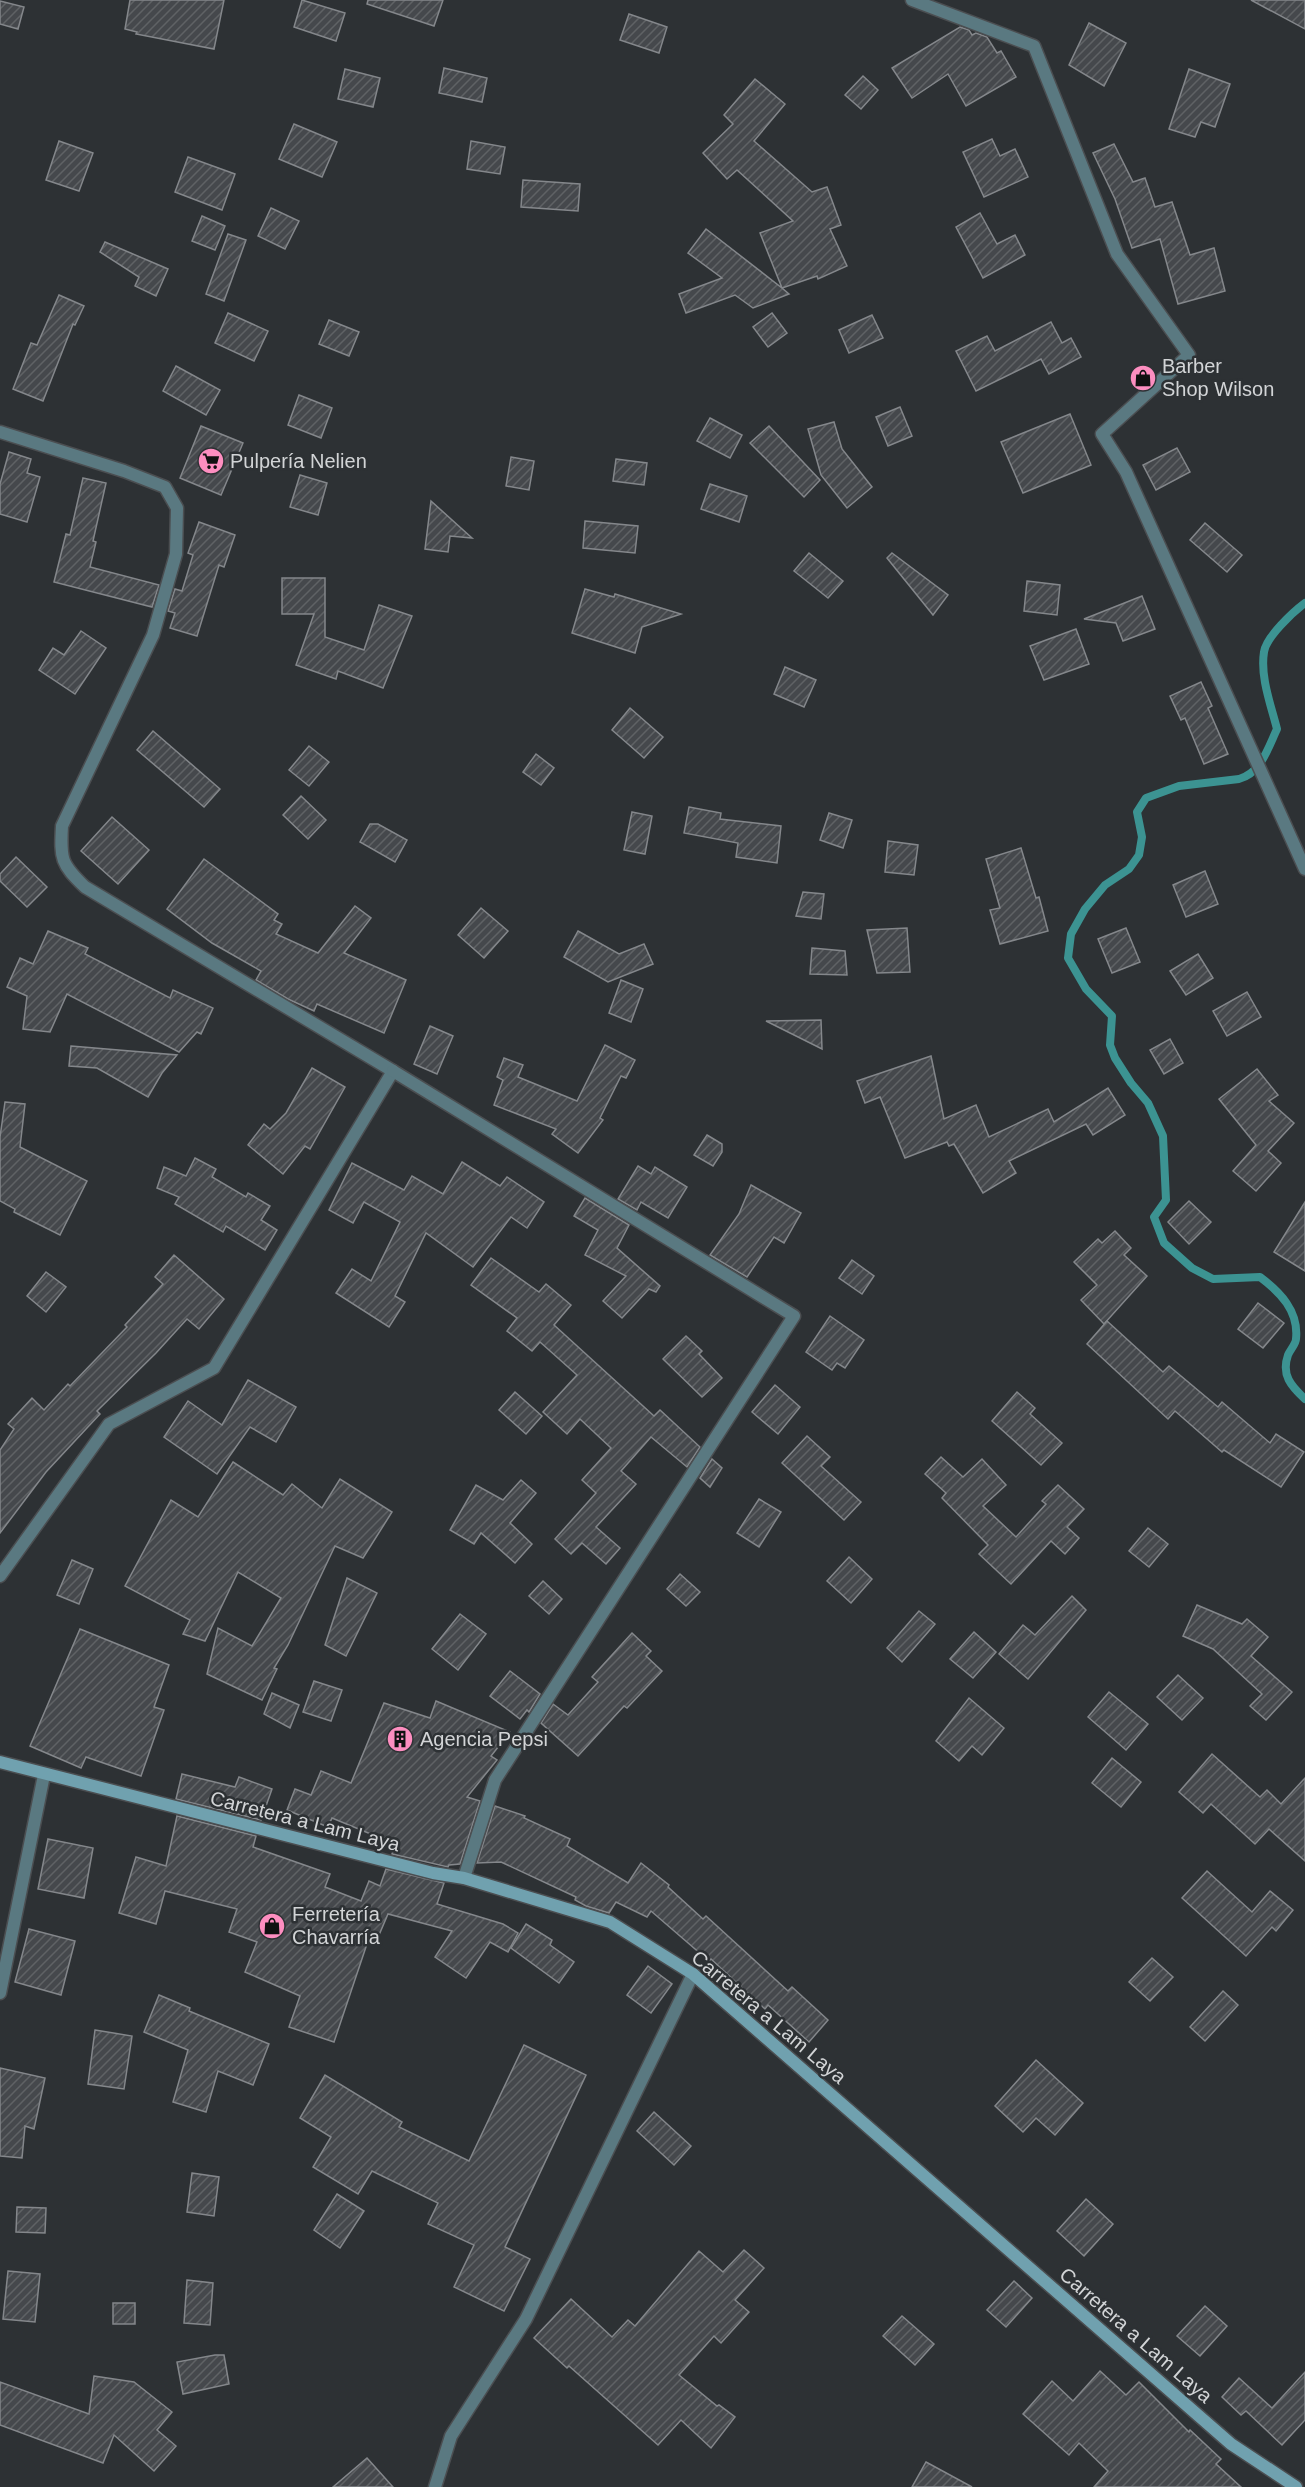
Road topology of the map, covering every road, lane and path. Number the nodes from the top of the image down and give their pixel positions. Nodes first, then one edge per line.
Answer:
1 (912, 0) edge
2 (0, 432) edge
3 (1305, 869) edge
4 (393, 1071) junction
5 (0, 1576) edge
6 (0, 1762) edge
7 (44, 1775) junction
8 (464, 1878) junction
9 (693, 1974) junction
10 (0, 1993) edge
11 (435, 2487) edge
12 (1296, 2487) edge

1 - 3 street
2 - 4 street
4 - 5 street
4 - 8 street
6 - 7 main road, Carretera a Lam Laya
7 - 8 main road, Carretera a Lam Laya
7 - 10 street
8 - 9 main road, Carretera a Lam Laya
9 - 11 street
9 - 12 main road, Carretera a Lam Laya

